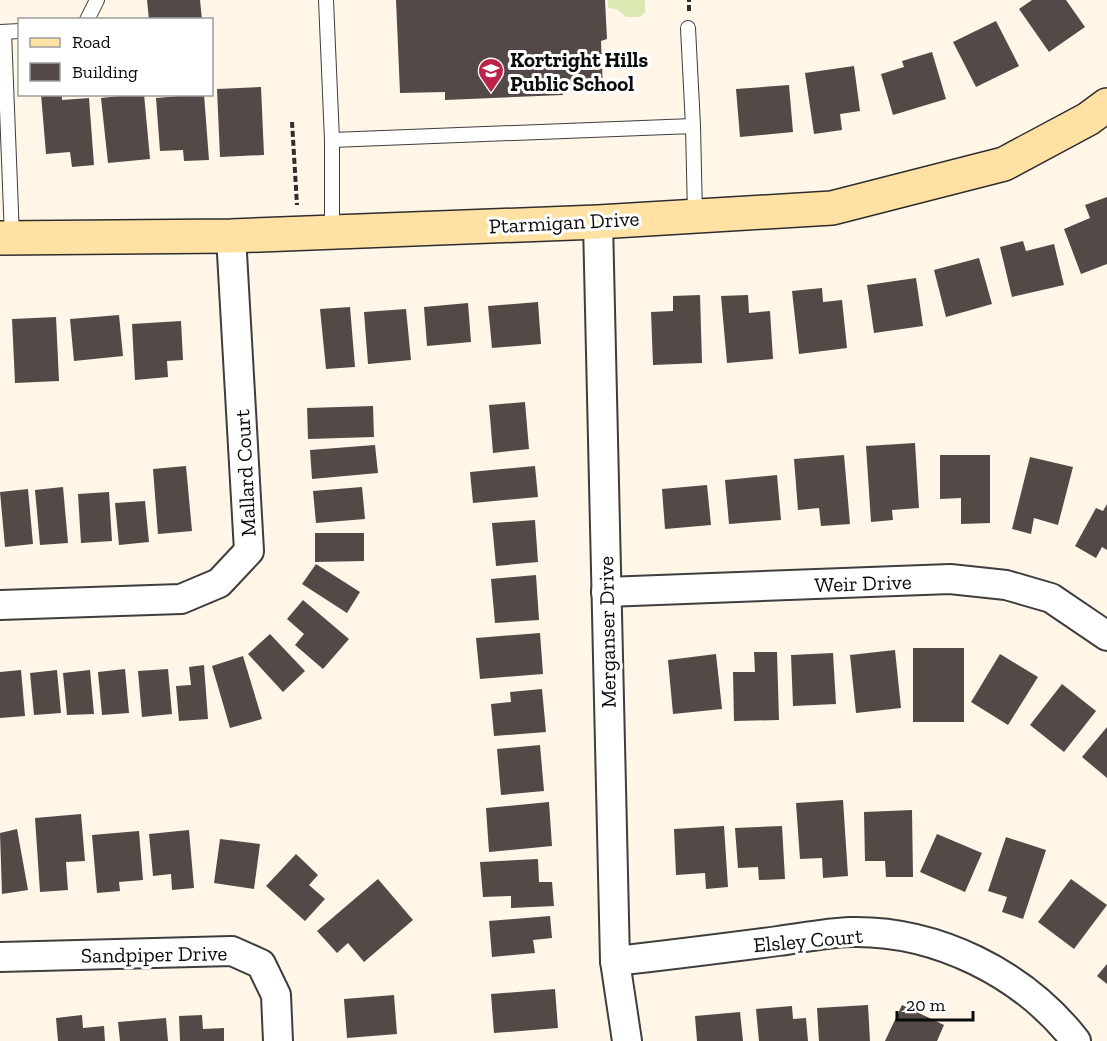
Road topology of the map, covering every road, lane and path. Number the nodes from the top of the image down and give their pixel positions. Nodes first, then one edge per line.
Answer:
1 (97, 0) edge
2 (326, 0) edge
3 (88, 18) edge
4 (688, 28) dead end
5 (18, 31) edge
6 (2, 32) edge
7 (1107, 105) edge
8 (292, 122) dead end
9 (693, 126) junction
10 (332, 140) junction
11 (695, 215) junction
12 (598, 222) junction
13 (332, 231) junction
14 (298, 233) junction
15 (231, 236) junction
16 (6, 238) edge
17 (606, 592) junction
18 (0, 605) edge
19 (1107, 636) edge
20 (0, 957) edge
21 (615, 961) junction
22 (278, 1041) edge
23 (627, 1041) edge
24 (1076, 1041) edge

1 - 3 lane
2 - 10 lane
4 - 9 lane
5 - 6 lane
6 - 16 lane
7 - 11 street, Ptarmigan Drive
8 - 14 path
9 - 10 lane
9 - 11 lane
10 - 13 lane
11 - 12 street, Ptarmigan Drive
12 - 13 street, Ptarmigan Drive
12 - 17 street, Merganser Drive
13 - 14 street, Ptarmigan Drive
14 - 15 street, Ptarmigan Drive
15 - 16 street, Ptarmigan Drive
15 - 18 street, Mallard Court
17 - 19 street, Weir Drive
17 - 21 street, Merganser Drive
20 - 22 street, Sandpiper Drive
21 - 23 street, Merganser Drive
21 - 24 street, Elsley Court

